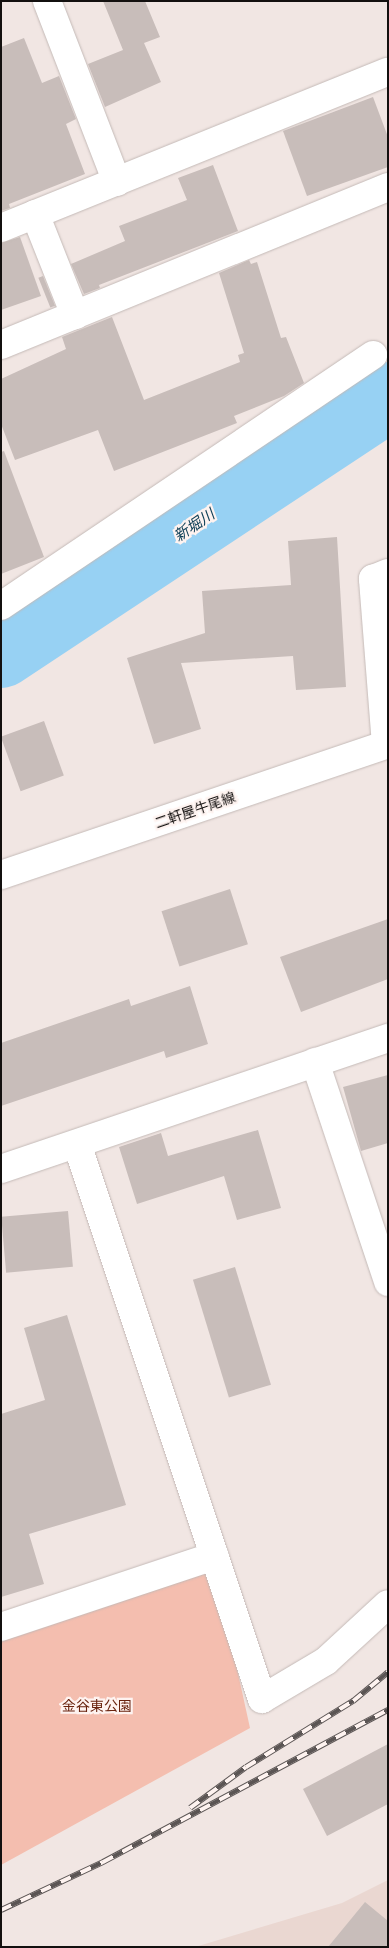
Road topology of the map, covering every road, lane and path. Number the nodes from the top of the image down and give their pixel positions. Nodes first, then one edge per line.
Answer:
1 (47, 1) edge
2 (388, 72) edge
3 (117, 182) junction
4 (388, 187) edge
5 (35, 214) junction
6 (1, 228) edge
7 (75, 314) junction
8 (1, 345) edge
9 (374, 355) dead end
10 (388, 574) edge
11 (1, 606) edge
12 (387, 745) edge
13 (1, 875) edge
14 (388, 1038) edge
15 (315, 1062) junction
16 (77, 1144) junction
17 (1, 1169) edge
18 (388, 1282) edge
19 (215, 1556) junction
20 (388, 1604) edge
21 (1, 1627) edge

1 - 3 street
2 - 3 street
3 - 5 street
4 - 7 street
5 - 6 street
5 - 7 street
7 - 8 street
9 - 11 street
10 - 12 street
12 - 13 street, 二軒屋牛尾線
14 - 15 street
15 - 16 street
15 - 18 street
16 - 17 street
16 - 19 street
19 - 20 street
19 - 21 street

